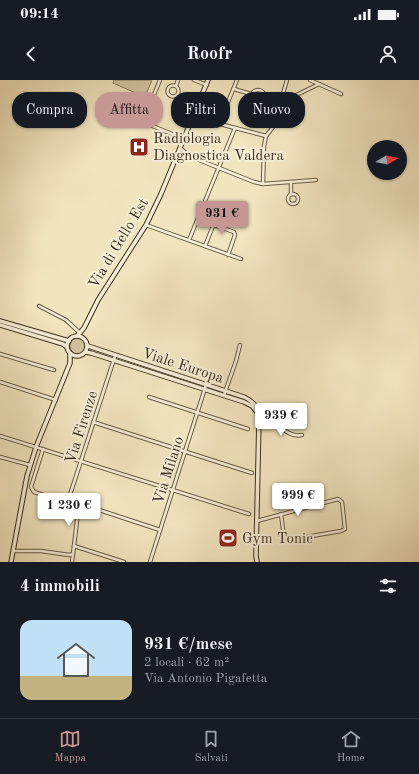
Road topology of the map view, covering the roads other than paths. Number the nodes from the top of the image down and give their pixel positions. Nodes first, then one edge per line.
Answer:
1 (160, 80) edge
2 (178, 80) edge
3 (194, 80) edge
4 (208, 80) edge
5 (237, 80) edge
6 (287, 80) edge
7 (310, 80) edge
8 (318, 84) junction
9 (207, 85) junction
10 (176, 86) junction
11 (234, 89) junction
12 (204, 92) edge
13 (244, 92) edge
14 (252, 92) edge
15 (264, 92) edge
16 (283, 92) edge
17 (302, 92) edge
18 (341, 94) dead end
19 (230, 98) edge
20 (230, 127) edge
21 (188, 128) edge
22 (235, 128) junction
23 (272, 128) edge
24 (266, 136) junction
25 (184, 139) junction
26 (180, 148) junction
27 (178, 154) junction
28 (189, 156) junction
29 (219, 168) junction
30 (316, 180) dead end
31 (291, 183) junction
32 (262, 184) junction
33 (292, 194) dead end
34 (146, 225) junction
35 (189, 240) junction
36 (205, 246) junction
37 (228, 255) junction
38 (241, 259) dead end
39 (39, 306) dead end
40 (0, 321) edge
41 (0, 325) edge
42 (82, 336) junction
43 (69, 340) junction
44 (88, 346) junction
45 (240, 346) dead end
46 (67, 347) junction
47 (86, 352) junction
48 (70, 353) junction
49 (0, 354) edge
50 (115, 356) junction
51 (78, 357) junction
52 (114, 360) junction
53 (70, 363) junction
54 (54, 370) dead end
55 (0, 382) edge
56 (206, 387) junction
57 (225, 393) junction
58 (150, 397) dead end
59 (56, 400) junction
60 (198, 412) junction
61 (259, 420) junction
62 (93, 422) junction
63 (248, 429) dead end
64 (302, 435) dead end
65 (0, 436) edge
66 (36, 447) junction
67 (43, 450) junction
68 (185, 452) junction
69 (0, 457) edge
70 (81, 461) junction
71 (30, 465) junction
72 (252, 473) dead end
73 (173, 490) junction
74 (68, 502) junction
75 (79, 504) junction
76 (78, 508) junction
77 (249, 514) dead end
78 (281, 514) junction
79 (257, 521) junction
80 (160, 530) junction
81 (74, 546) junction
82 (13, 551) junction
83 (73, 554) junction
84 (11, 562) edge
85 (72, 562) edge
86 (124, 562) edge
87 (150, 562) edge
88 (256, 562) edge

1 - 25 street
2 - 10 street
3 - 9 street
4 - 9 street, Via di Gello Est
5 - 11 street
6 - 16 street
7 - 8 street
8 - 17 street
8 - 18 street
9 - 12 street, Via di Gello Est
10 - 10 street
11 - 13 street
11 - 19 street
14 - 15 street
20 - 22 street
21 - 25 street, Via di Gello Est
22 - 24 street
22 - 29 street
23 - 24 street
24 - 32 street
25 - 26 street, Via di Gello Est
26 - 27 street, Via di Gello Est
26 - 28 street
27 - 28 street
27 - 34 street, Via di Gello Est
28 - 29 street
29 - 32 street
29 - 35 street
30 - 31 street
31 - 32 street
31 - 33 street
34 - 35 street
34 - 42 street, Via di Gello Est
35 - 36 street
36 - 37 street
36 - 37 street
37 - 38 street
39 - 42 street
40 - 43 street
41 - 46 street
42 - 43 street
42 - 44 street
43 - 46 street
44 - 47 street
44 - 50 street, Viale Europa
45 - 57 street
46 - 48 street
47 - 51 street
47 - 52 street, Viale Europa
48 - 51 street
48 - 53 street
49 - 54 street
50 - 52 street, Via Firenze
50 - 56 street, Viale Europa
51 - 53 street
52 - 56 street, Viale Europa
52 - 62 street, Via Firenze
53 - 59 street
55 - 59 street
56 - 57 street, Viale Europa
56 - 60 street, Via Milano
57 - 61 street, Viale Europa
58 - 60 street
59 - 66 street
60 - 63 street
60 - 68 street, Via Milano
61 - 64 street
61 - 79 street
62 - 68 street
62 - 70 street, Via Firenze
65 - 66 street
66 - 67 street
66 - 71 street
67 - 70 street
67 - 74 street
68 - 72 street
68 - 73 street, Via Milano
69 - 71 street
70 - 73 street
70 - 74 street, Via Firenze
71 - 82 street
73 - 77 street
73 - 80 street, Via Milano
74 - 75 street
74 - 76 street
75 - 76 street
75 - 80 street
76 - 81 street
78 - 78 street
78 - 79 street
79 - 88 street
80 - 87 street, Via Milano
81 - 83 street
81 - 86 street
82 - 83 street
82 - 84 street
83 - 85 street

